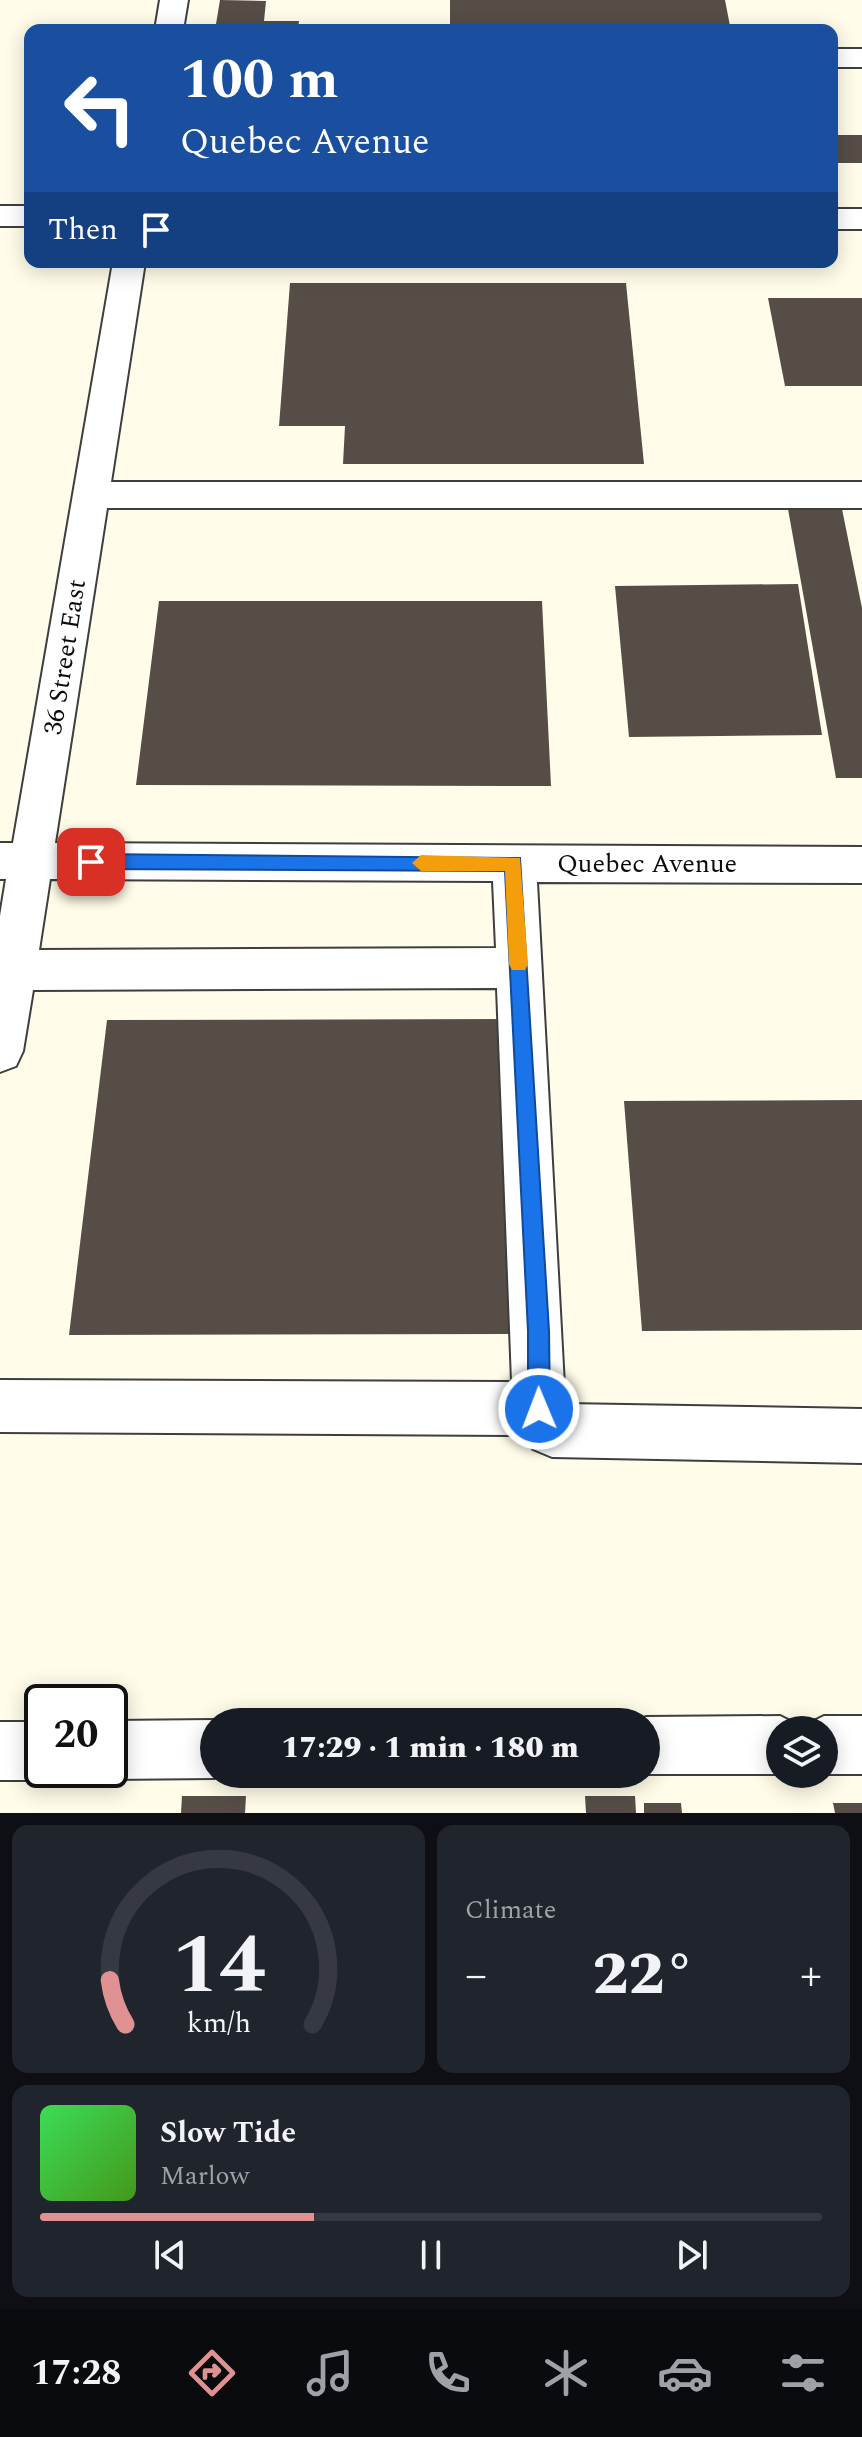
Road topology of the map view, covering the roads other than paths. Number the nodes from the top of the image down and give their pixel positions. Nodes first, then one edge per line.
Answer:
1 (174, 0) edge
2 (170, 24) edge
3 (838, 58) edge
4 (862, 58) edge
5 (0, 216) edge
6 (24, 216) edge
7 (838, 219) edge
8 (862, 219) edge
9 (128, 268) edge
10 (91, 495) junction
11 (862, 495) edge
12 (15, 861) edge
13 (514, 863) junction
14 (862, 865) edge
15 (519, 968) junction
16 (13, 970) junction
17 (0, 1051) edge
18 (0, 1406) edge
19 (552, 1430) dead end
20 (862, 1436) edge
21 (766, 1745) edge
22 (838, 1745) edge
23 (862, 1745) edge
24 (660, 1746) edge
25 (200, 1749) edge
26 (128, 1750) edge
27 (0, 1751) edge
28 (24, 1751) edge

1 - 2 street
3 - 4 street
5 - 6 street
7 - 8 street
9 - 10 street, 36 Street East
10 - 11 street
10 - 12 street, 36 Street East
12 - 13 street, Quebec Avenue
12 - 16 street, 36 Street East
13 - 14 street, Quebec Avenue
13 - 15 street
15 - 16 street
15 - 18 street
16 - 17 street, 36 Street East
19 - 20 street
21 - 24 street
22 - 23 street
25 - 26 street
27 - 28 street

